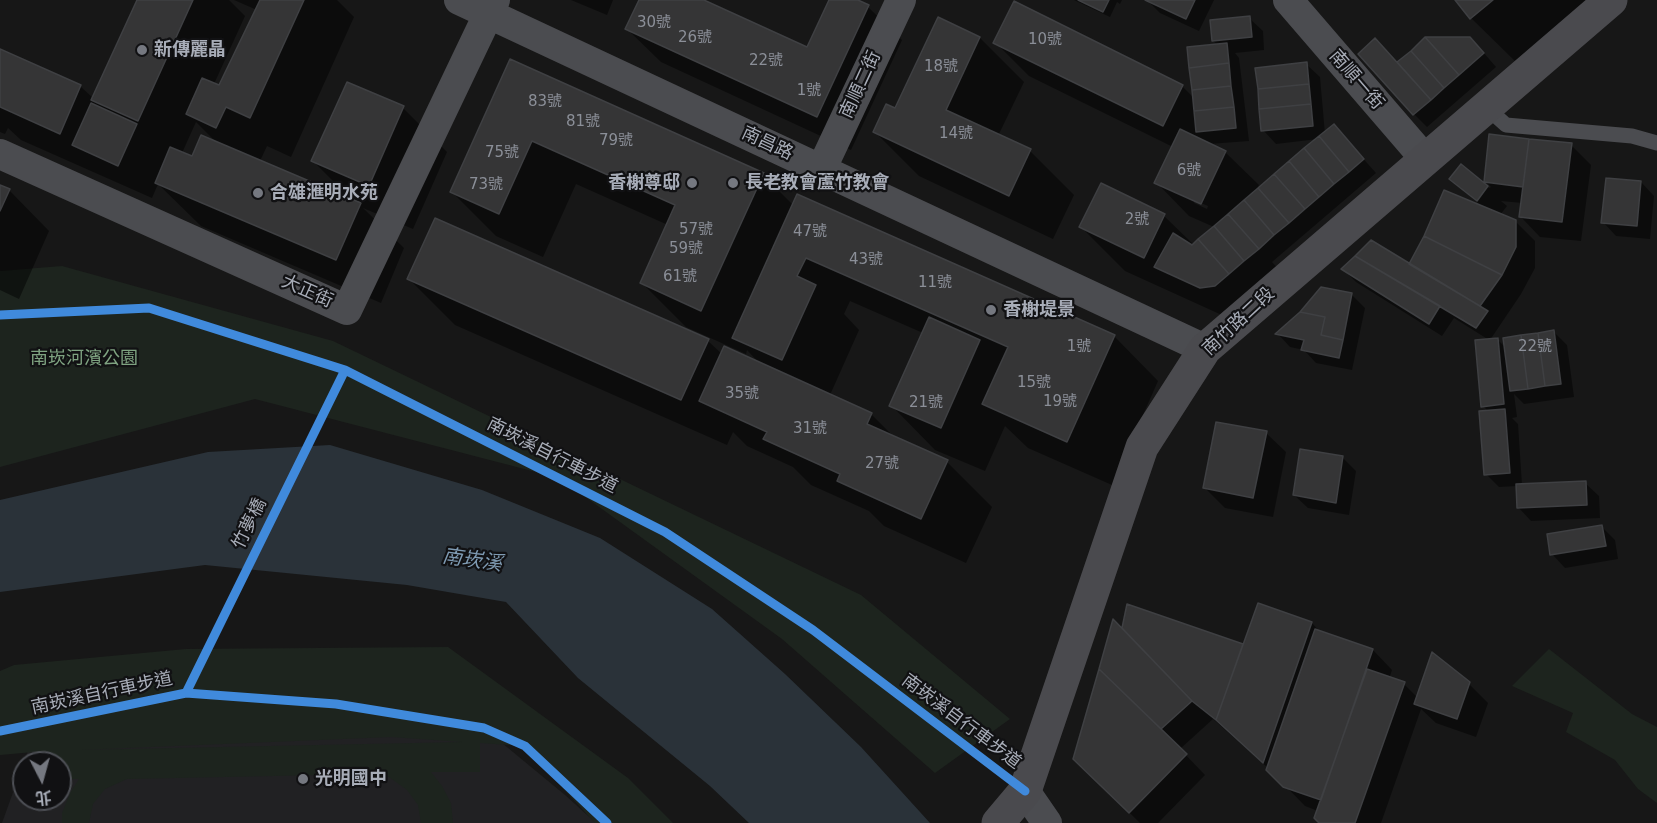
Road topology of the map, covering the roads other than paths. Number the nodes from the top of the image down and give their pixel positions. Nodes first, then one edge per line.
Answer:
1 (459, 0) edge
2 (901, 0) edge
3 (1288, 0) edge
4 (1611, 0) edge
5 (491, 7) edge
6 (1486, 107) junction
7 (1657, 143) edge
8 (0, 154) edge
9 (1425, 159) junction
10 (821, 170) junction
11 (1205, 349) junction
12 (1025, 791) junction
13 (998, 823) edge
14 (1047, 823) edge

1 - 5 street, 南昌路
2 - 10 street, 南順二街
3 - 9 street, 南順一街
4 - 6 street, 南竹路二段
5 - 8 street, 大正街
5 - 10 street, 南昌路
6 - 7 lane
6 - 9 street, 南竹路二段
9 - 11 street, 南竹路二段
10 - 11 street, 南昌路
11 - 12 street, 南竹路二段
12 - 13 street, 南竹路二段
12 - 14 street

